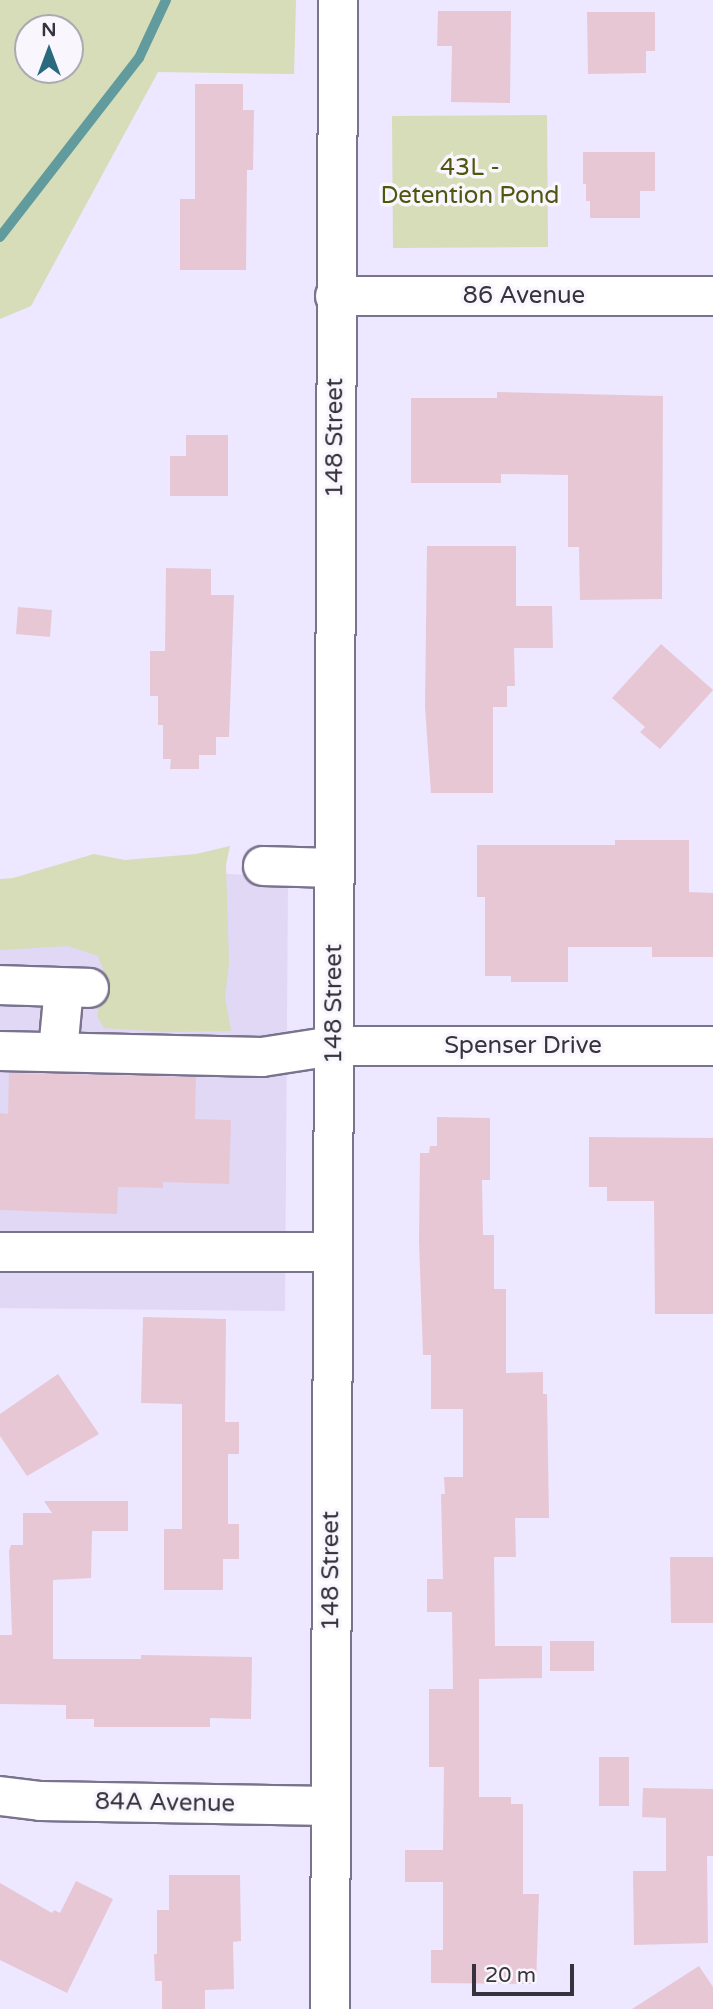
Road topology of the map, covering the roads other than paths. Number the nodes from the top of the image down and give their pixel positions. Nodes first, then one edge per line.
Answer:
1 (338, 0) edge
2 (335, 296) junction
3 (713, 296) edge
4 (263, 866) dead end
5 (334, 868) junction
6 (0, 985) edge
7 (333, 1046) junction
8 (713, 1046) edge
9 (58, 1051) junction
10 (0, 1052) edge
11 (0, 1252) edge
12 (332, 1252) junction
13 (0, 1796) edge
14 (330, 1806) junction
15 (330, 2009) edge

1 - 2 street, 148 Street
2 - 3 street, 86 Avenue
2 - 5 street, 148 Street
4 - 5 street
5 - 7 street, 148 Street
6 - 9 street
7 - 8 street, Spenser Drive
7 - 9 street, Spenser Drive
7 - 12 street, 148 Street
9 - 10 street, Spenser Drive
11 - 12 street
12 - 14 street, 148 Street
13 - 14 street, 84A Avenue
14 - 15 street, 148 Street

